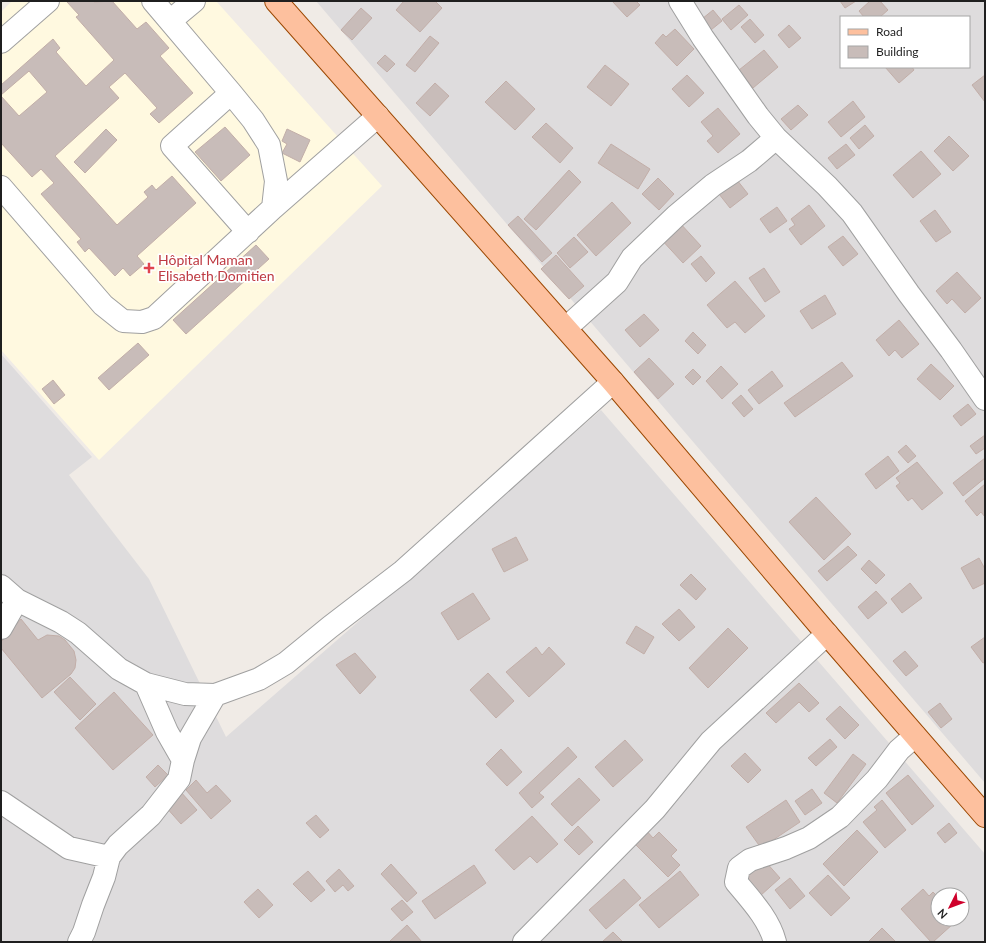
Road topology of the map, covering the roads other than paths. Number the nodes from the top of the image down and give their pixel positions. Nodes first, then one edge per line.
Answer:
1 (48, 1) edge
2 (153, 1) edge
3 (194, 1) edge
4 (276, 1) edge
5 (680, 1) edge
6 (170, 22) junction
7 (1, 41) edge
8 (231, 93) junction
9 (378, 116) junction
10 (776, 138) junction
11 (1, 187) edge
12 (273, 208) junction
13 (248, 232) junction
14 (566, 328) junction
15 (613, 382) junction
16 (985, 398) edge
17 (1, 586) edge
18 (17, 600) junction
19 (1, 628) edge
20 (827, 634) junction
21 (146, 684) junction
22 (215, 695) junction
23 (915, 736) junction
24 (183, 760) junction
25 (1, 802) edge
26 (985, 816) edge
27 (109, 857) junction
28 (79, 942) edge
29 (524, 942) edge
30 (775, 942) edge

1 - 7 street
2 - 6 street
3 - 6 street
4 - 9 main road
5 - 10 street
6 - 8 street
8 - 12 street
8 - 13 street
9 - 12 street
9 - 14 main road
10 - 14 street
10 - 16 street
11 - 13 street
12 - 13 street
14 - 15 main road
15 - 20 main road
15 - 22 street
17 - 18 street
18 - 19 street
18 - 21 street
20 - 23 main road
20 - 29 street
21 - 22 street
21 - 24 street
22 - 24 street
23 - 26 main road
23 - 30 street
24 - 27 street
25 - 27 street
27 - 28 street

